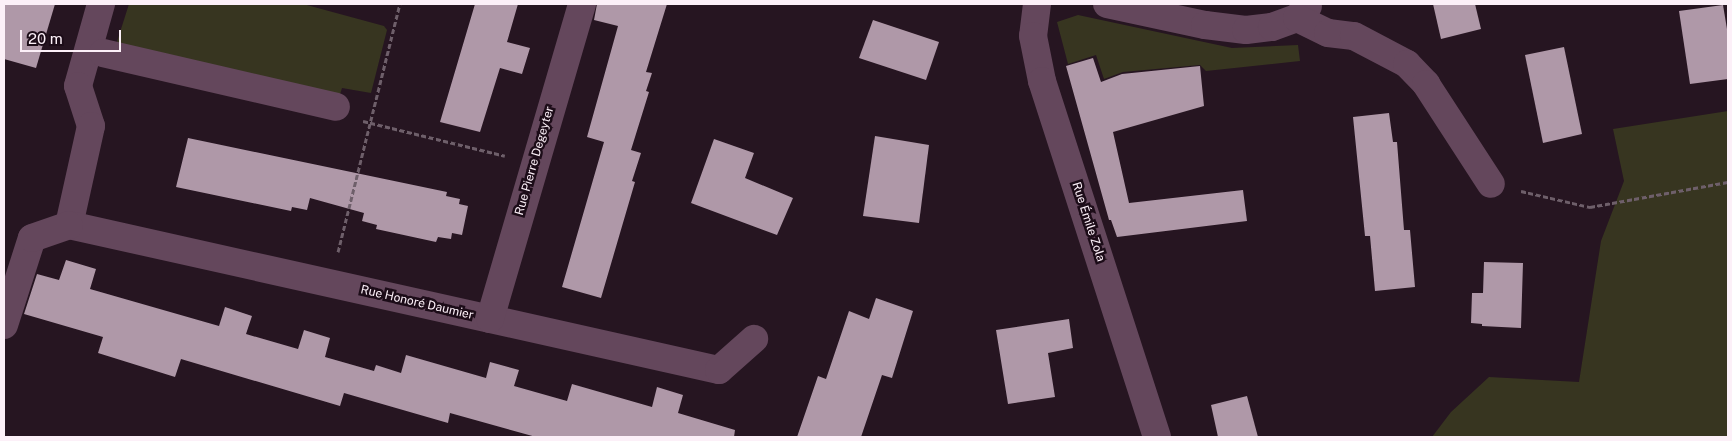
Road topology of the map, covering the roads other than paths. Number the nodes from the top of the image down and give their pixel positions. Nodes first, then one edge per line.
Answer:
1 (101, 4) edge
2 (582, 4) edge
3 (1037, 4) edge
4 (1107, 4) edge
5 (1303, 11) edge
6 (103, 53) dead end
7 (336, 107) dead end
8 (1491, 184) road end
9 (69, 225) junction
10 (490, 319) junction
11 (4, 325) edge
12 (754, 339) dead end
13 (1157, 437) edge

1 - 9 street
2 - 10 street, Rue Pierre Degeyter
3 - 13 street, Rue Émile Zola
4 - 5 street
5 - 8 street
6 - 7 street
9 - 10 street, Rue Honoré Daumier
9 - 11 street
10 - 12 street, Rue Honoré Daumier

